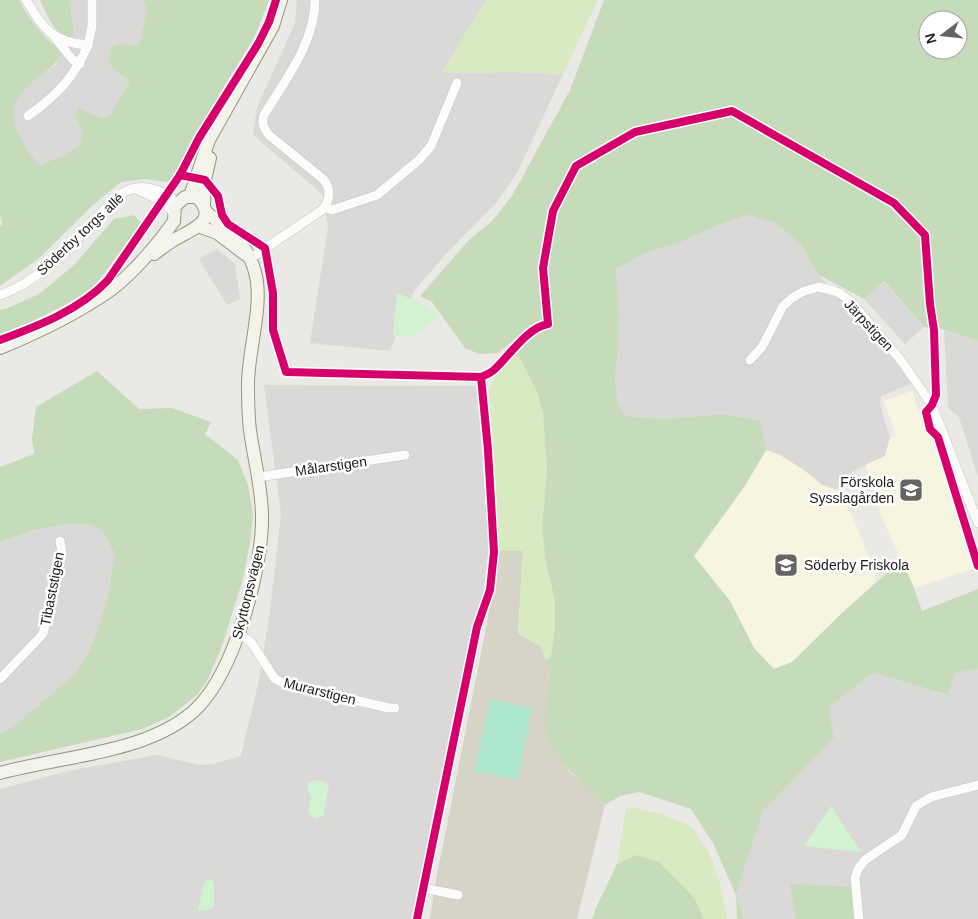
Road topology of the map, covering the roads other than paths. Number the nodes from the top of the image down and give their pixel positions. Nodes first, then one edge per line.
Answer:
1 (26, 0) edge
2 (92, 0) edge
3 (281, 0) edge
4 (315, 0) edge
5 (54, 37) junction
6 (88, 45) junction
7 (80, 64) junction
8 (457, 83) dead end
9 (28, 116) dead end
10 (218, 124) junction
11 (190, 196) junction
12 (325, 207) junction
13 (205, 208) junction
14 (175, 213) junction
15 (196, 227) junction
16 (250, 258) junction
17 (132, 270) junction
18 (0, 295) edge
19 (0, 348) edge
20 (750, 360) dead end
21 (405, 455) dead end
22 (258, 477) junction
23 (975, 506) edge
24 (978, 523) edge
25 (60, 541) dead end
26 (238, 633) junction
27 (0, 679) edge
28 (395, 708) dead end
29 (0, 773) edge
30 (978, 785) edge
31 (423, 888) dead end
32 (458, 895) dead end
33 (859, 919) edge

1 - 5 street
2 - 6 street
3 - 10 street
4 - 12 street
5 - 6 street
5 - 7 street
6 - 7 street
7 - 9 street
8 - 12 street
10 - 11 street
10 - 13 street
11 - 13 street
11 - 14 street
12 - 16 street
13 - 15 street
13 - 16 street, Skyttorpsvägen
14 - 15 street
14 - 17 street
14 - 18 street, Söderby torgs allé
15 - 16 street
15 - 17 street
16 - 22 street, Skyttorpsvägen
17 - 19 street
20 - 23 street, Järpstigen
21 - 22 street, Målarstigen
22 - 26 street, Skyttorpsvägen
23 - 24 street, Järpstigen
25 - 27 street, Tibaststigen
26 - 28 street, Murarstigen
26 - 29 street, Skyttorpsvägen
30 - 33 street
31 - 32 street

